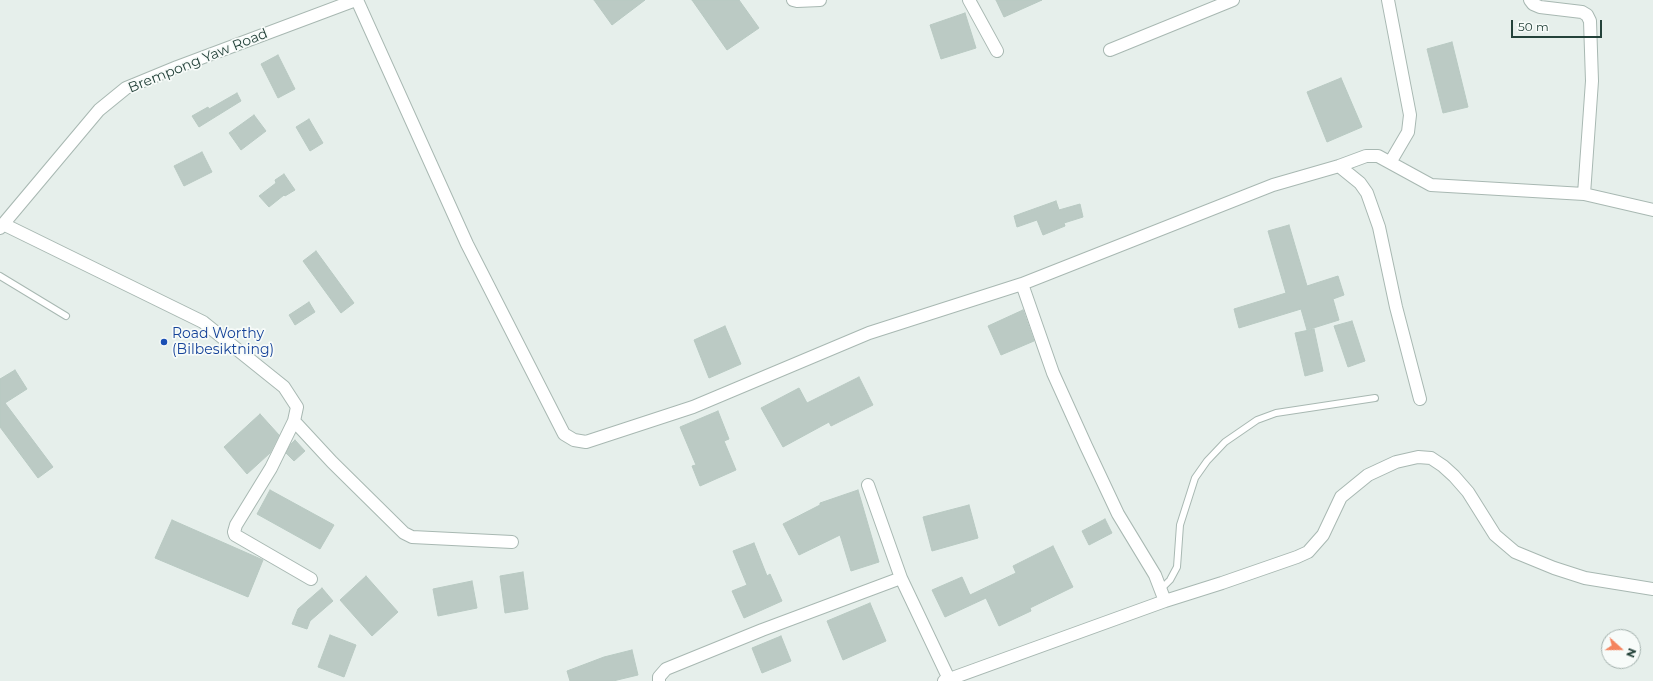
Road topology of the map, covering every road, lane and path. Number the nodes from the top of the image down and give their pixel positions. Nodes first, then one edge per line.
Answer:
1 (356, 0) edge
2 (793, 0) edge
3 (820, 0) edge
4 (969, 0) edge
5 (1233, 0) edge
6 (1388, 0) edge
7 (1530, 0) edge
8 (1110, 50) dead end
9 (997, 51) dead end
10 (1391, 161) junction
11 (1339, 166) junction
12 (1584, 194) junction
13 (1653, 210) edge
14 (2, 226) edge
15 (0, 276) edge
16 (1022, 284) junction
17 (66, 316) dead end
18 (1375, 398) dead end
19 (1420, 399) dead end
20 (294, 421) junction
21 (868, 485) dead end
22 (512, 542) dead end
23 (901, 578) junction
24 (311, 579) dead end
25 (1162, 589) junction
26 (1653, 589) edge
27 (1165, 601) junction
28 (947, 680) edge
29 (659, 681) edge

1 - 14 street, Brempong Yaw Road
1 - 16 street
2 - 3 street
4 - 9 street
5 - 8 street
6 - 10 street
7 - 12 street
10 - 11 street
10 - 12 street
11 - 16 street
11 - 19 street
12 - 13 street
14 - 20 street
15 - 17 lane
16 - 25 street
18 - 25 lane
20 - 22 street
20 - 24 street
21 - 23 street
23 - 28 street
23 - 29 street
25 - 27 street
26 - 27 street
27 - 28 street

